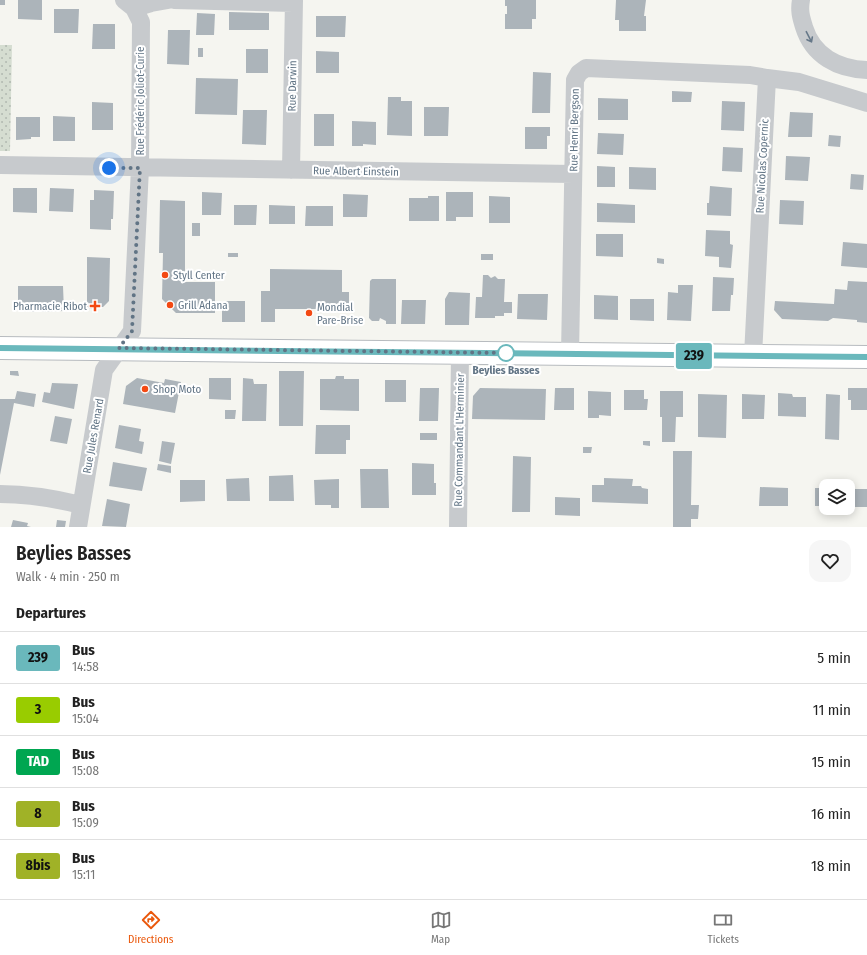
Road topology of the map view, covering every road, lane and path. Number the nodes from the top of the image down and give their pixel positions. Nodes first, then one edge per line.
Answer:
1 (168, 0) edge
2 (174, 0) edge
3 (801, 0) edge
4 (294, 1) edge
5 (129, 4) edge
6 (867, 70) edge
7 (767, 78) junction
8 (867, 103) edge
9 (0, 165) edge
10 (140, 168) junction
11 (291, 170) junction
12 (573, 174) junction
13 (0, 348) edge
14 (119, 348) junction
15 (460, 353) junction
16 (570, 354) junction
17 (753, 356) junction
18 (867, 357) edge
19 (0, 494) edge
20 (81, 505) junction
21 (78, 527) edge
22 (458, 527) edge

1 - 5 street
2 - 4 street, Rue Darwin
3 -> 6 street
4 - 11 street, Rue Darwin
5 - 10 street, Rue Frédéric Joliot-Curie
7 - 8 street
7 - 12 street, Rue Henri Bergson
7 - 17 street, Rue Nicolas Copernic
9 - 10 street, Rue Albert Einstein
10 - 11 street, Rue Albert Einstein
10 - 14 street, Rue Frédéric Joliot-Curie
11 - 12 street, Rue Albert Einstein
12 - 16 street, Rue Henri Bergson
13 - 14 main road
14 - 15 main road
14 - 20 street, Rue Jules Renard
15 - 16 main road
15 - 22 street, Rue Commandant L'Herminier
16 - 17 main road
17 - 18 main road
19 - 20 street
20 - 21 street, Rue Jules Renard

